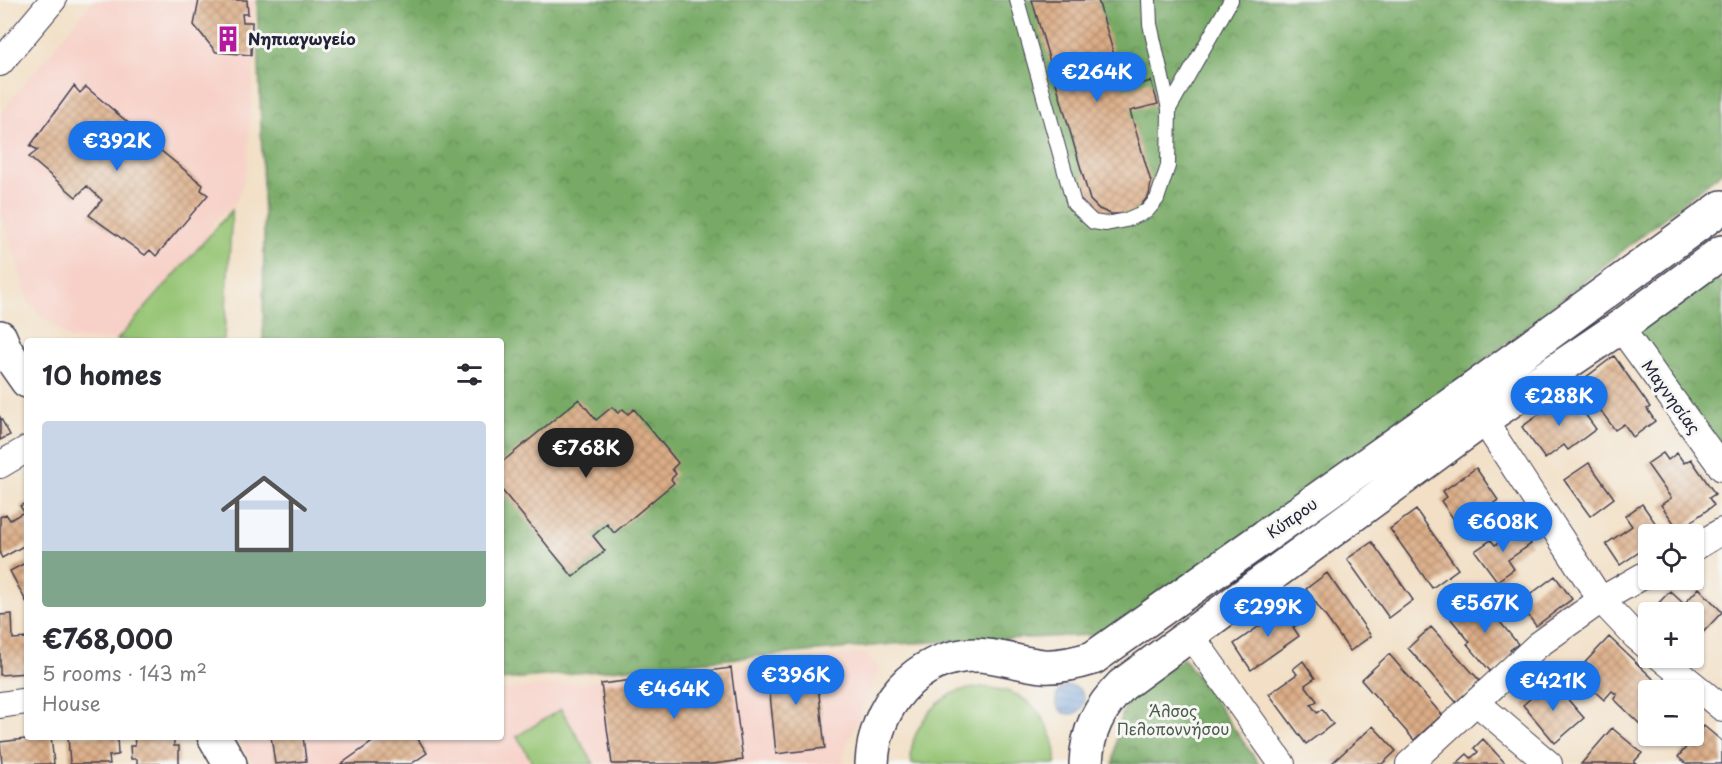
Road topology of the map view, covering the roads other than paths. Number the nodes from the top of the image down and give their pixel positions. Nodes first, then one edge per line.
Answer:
1 (53, 0) edge
2 (1017, 0) edge
3 (1149, 0) edge
4 (1231, 0) edge
5 (0, 63) edge
6 (1169, 109) junction
7 (1722, 207) edge
8 (1691, 229) junction
9 (1719, 260) edge
10 (1620, 327) junction
11 (0, 337) edge
12 (24, 377) edge
13 (1475, 407) junction
14 (24, 451) edge
15 (0, 465) edge
16 (1722, 468) edge
17 (1722, 531) edge
18 (1704, 542) edge
19 (1638, 579) edge
20 (1601, 600) junction
21 (1190, 634) junction
22 (1638, 639) edge
23 (1673, 668) edge
24 (24, 701) edge
25 (1476, 702) junction
26 (0, 705) edge
27 (1722, 708) edge
28 (216, 740) edge
29 (230, 764) edge
30 (872, 764) edge
31 (1086, 764) edge
32 (1282, 764) edge
33 (1409, 764) edge
34 (1549, 764) edge

1 - 5 street
2 - 6 lane
3 - 6 lane
4 - 6 lane
7 - 8 street, Κύπρου
8 - 9 street
8 - 13 street, Κύπρου
9 - 10 street, Κύπρου
10 - 13 street, Κύπρου
10 - 16 street, Μαγνησίας
11 - 12 street
13 - 20 street
13 - 21 street, Κύπρου
13 - 30 street, Κύπρου
14 - 15 street
17 - 18 street
19 - 20 street
20 - 22 street
20 - 25 street
21 - 31 street, Κύπρου
21 - 32 street
23 - 27 street
24 - 26 street
25 - 33 street
25 - 34 street
28 - 29 street

